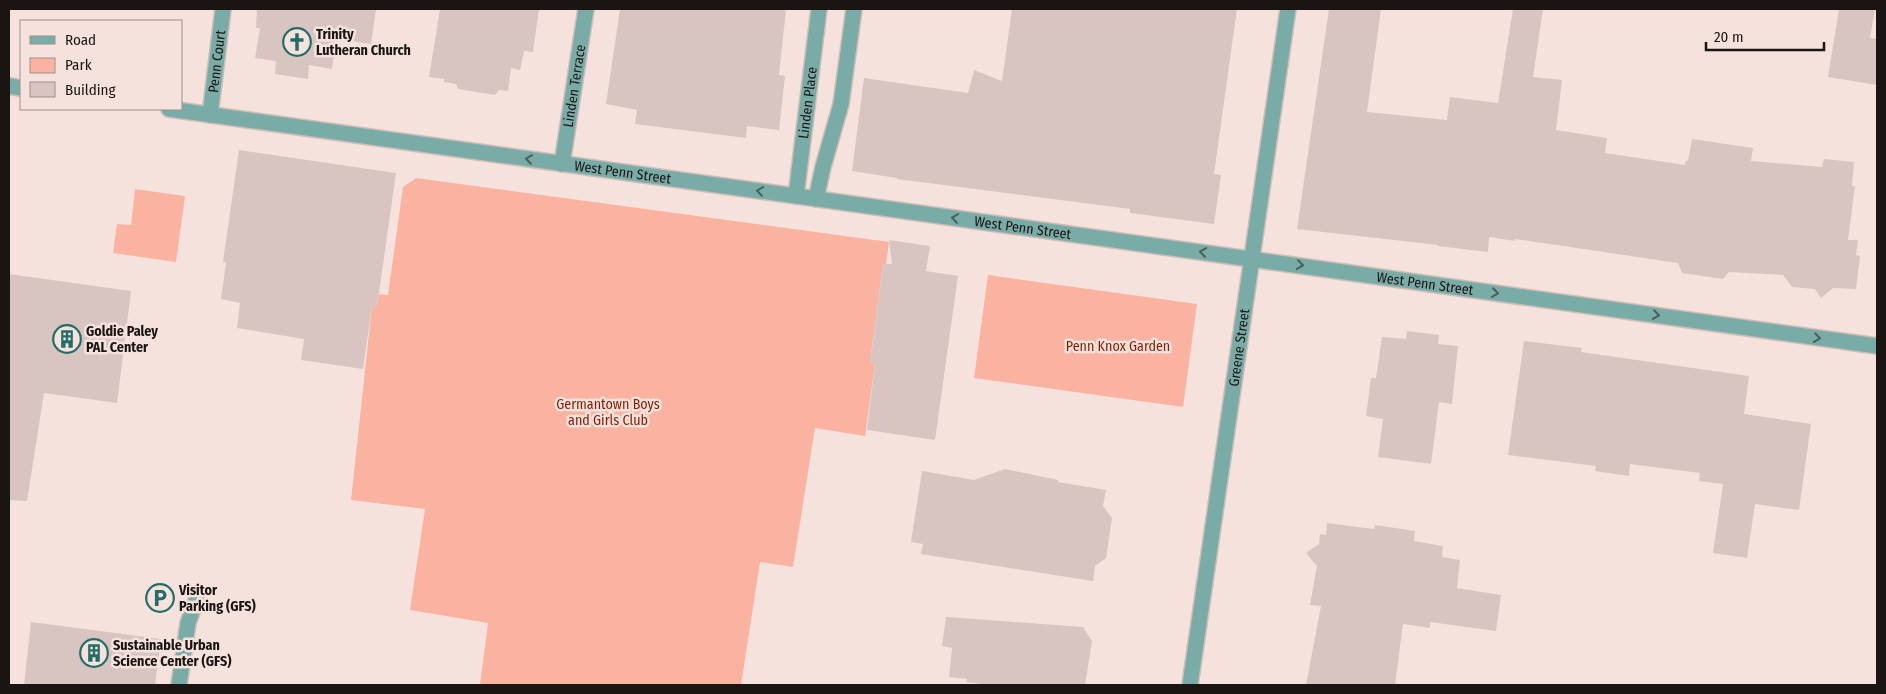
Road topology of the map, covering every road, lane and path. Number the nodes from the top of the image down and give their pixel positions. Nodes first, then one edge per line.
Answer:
1 (223, 9) edge
2 (586, 9) edge
3 (819, 9) edge
4 (854, 9) edge
5 (1288, 9) edge
6 (177, 110) edge
7 (210, 114) junction
8 (562, 164) junction
9 (796, 196) junction
10 (816, 199) junction
11 (1251, 259) junction
12 (1877, 346) edge
13 (197, 598) dead end
14 (179, 685) edge
15 (1190, 685) edge

1 - 7 street, Penn Court
2 - 8 street, Linden Terrace
3 - 9 street, Linden Place
4 - 10 street
5 - 11 street, Greene Street
6 - 7 street, West Penn Street
8 -> 7 street, West Penn Street
9 -> 8 street, West Penn Street
9 - 10 street, West Penn Street
11 -> 10 street, West Penn Street
11 -> 12 street, West Penn Street
11 - 15 street, Greene Street
13 - 14 street

